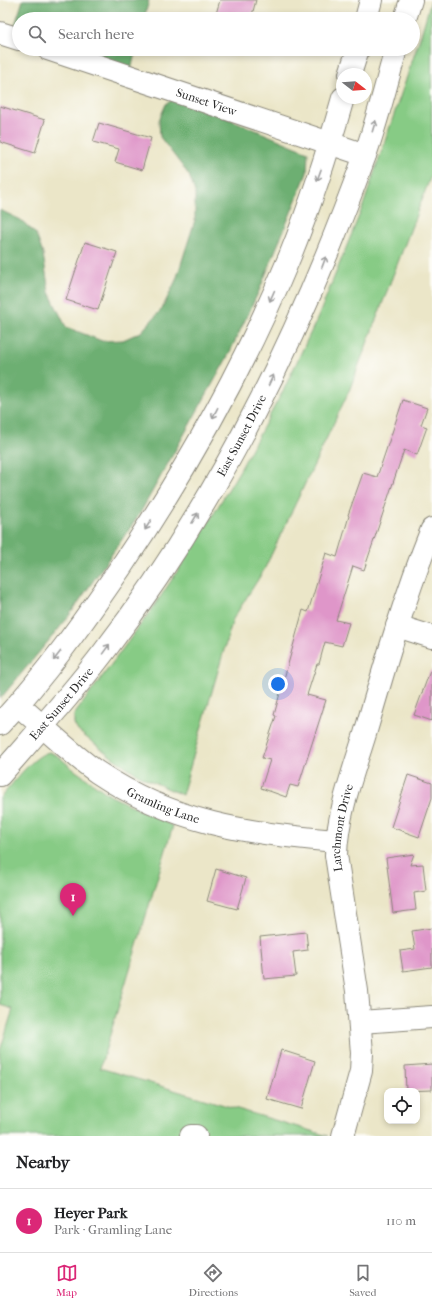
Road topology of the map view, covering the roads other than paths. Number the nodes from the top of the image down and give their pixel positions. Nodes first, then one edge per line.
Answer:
1 (371, 0) edge
2 (411, 0) edge
3 (368, 12) edge
4 (407, 12) edge
5 (0, 33) edge
6 (12, 37) edge
7 (69, 56) edge
8 (356, 56) edge
9 (394, 56) edge
10 (352, 68) edge
11 (341, 104) edge
12 (330, 144) junction
13 (365, 156) junction
14 (432, 529) edge
15 (397, 626) junction
16 (432, 637) edge
17 (18, 705) junction
18 (0, 724) edge
19 (43, 726) junction
20 (0, 775) edge
21 (336, 841) junction
22 (432, 1017) edge
23 (360, 1022) junction
24 (191, 1136) edge
25 (196, 1136) edge
26 (343, 1136) edge

1 - 3 main road
2 - 4 main road
5 - 6 main road
7 - 12 main road, Sunset View
8 - 10 main road
13 -> 9 main road, East Sunset Drive
11 - 12 main road
12 - 13 main road, Sunset View
12 -> 17 main road
19 -> 13 main road, East Sunset Drive
14 - 15 main road, Larchmont Drive
15 - 16 main road
15 - 21 main road, Larchmont Drive
17 - 18 main road
17 - 19 main road, Gramling Lane
19 - 20 main road, East Sunset Drive
19 - 21 main road, Gramling Lane
21 - 23 main road, Larchmont Drive
22 - 23 main road
23 - 26 main road, Larchmont Drive
24 - 25 main road

